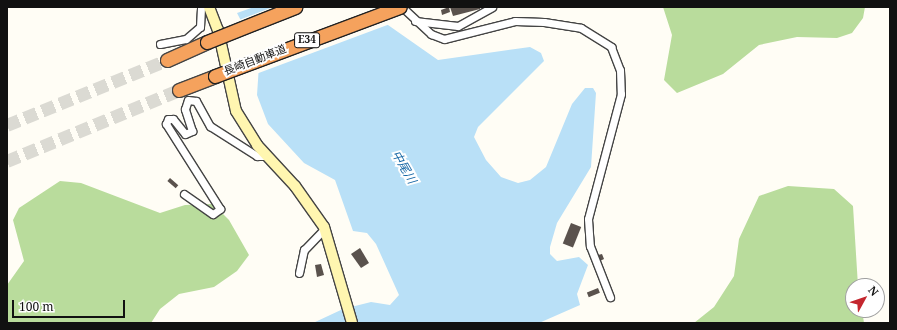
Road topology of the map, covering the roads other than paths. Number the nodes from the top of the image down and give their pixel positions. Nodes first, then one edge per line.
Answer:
1 (201, 7) edge
2 (209, 7) edge
3 (295, 7) edge
4 (401, 7) edge
5 (492, 7) edge
6 (415, 21) junction
7 (160, 44) dead end
8 (167, 60) tunnel mouth
9 (179, 90) tunnel mouth
10 (267, 156) junction
11 (184, 194) dead end
12 (325, 228) junction
13 (299, 273) dead end
14 (610, 297) dead end
15 (352, 323) edge

1 - 7 street
2 - 10 street
3 - 8 highway, bridge
4 - 6 street
4 - 9 highway, 長崎自動車道 / E34, bridge
5 - 6 street
6 - 14 street
10 - 11 street
10 - 12 street
12 - 13 street
12 - 15 street

